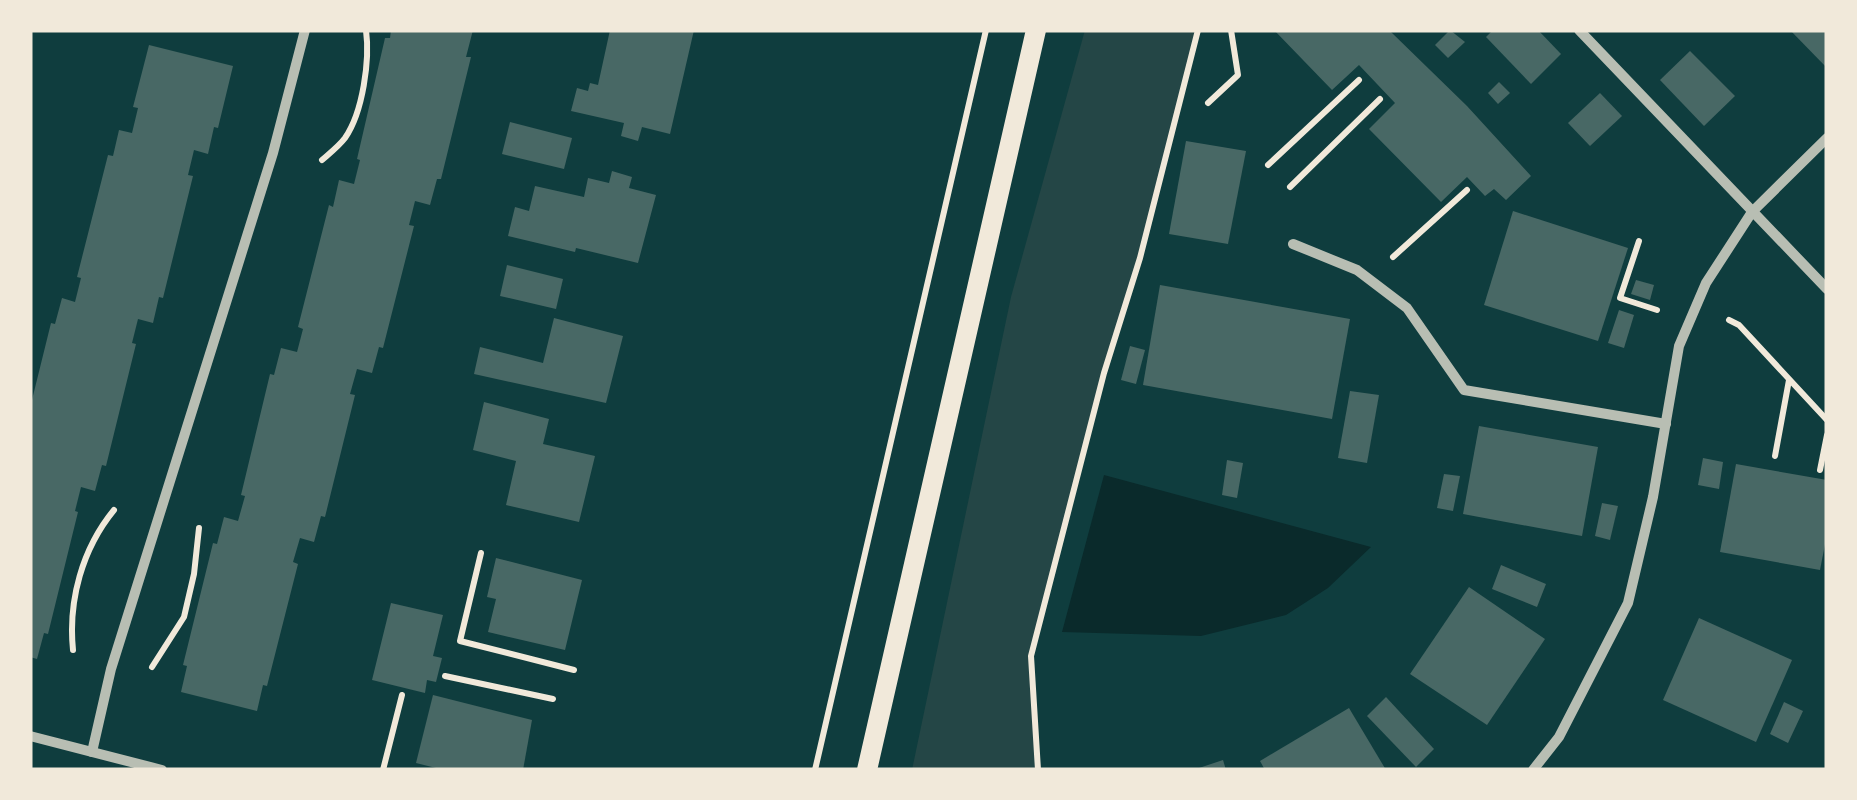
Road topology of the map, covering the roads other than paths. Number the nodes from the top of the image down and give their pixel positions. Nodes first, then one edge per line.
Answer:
1 (305, 30) edge
2 (1036, 30) edge
3 (1580, 30) edge
4 (1827, 138) edge
5 (1752, 212) junction
6 (1293, 244) dead end
7 (1827, 288) edge
8 (1666, 424) junction
9 (30, 736) edge
10 (92, 752) junction
11 (162, 770) edge
12 (867, 770) edge
13 (1533, 770) edge

1 - 10 street
2 - 12 main road
3 - 5 street
4 - 5 street
5 - 7 street
5 - 8 street
6 - 8 street
8 - 13 street
9 - 10 street
10 - 11 street

